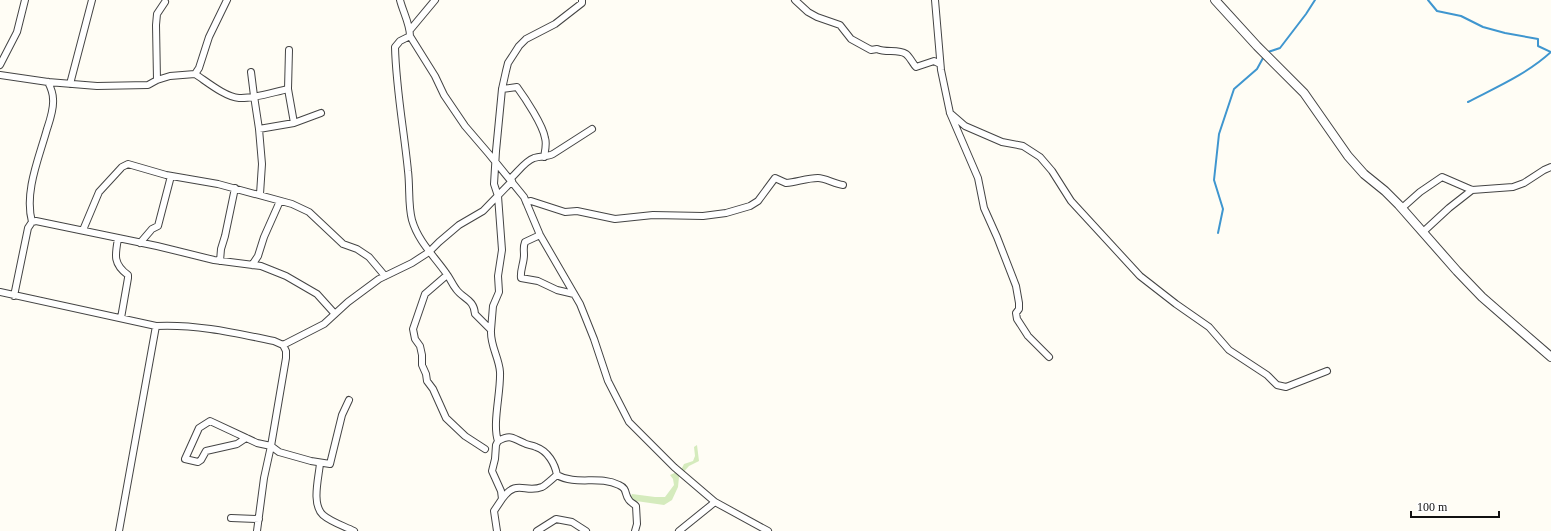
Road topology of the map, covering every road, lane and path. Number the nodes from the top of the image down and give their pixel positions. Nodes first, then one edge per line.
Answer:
1 (25, 0) edge
2 (92, 0) edge
3 (227, 0) edge
4 (400, 0) edge
5 (435, 0) edge
6 (582, 0) edge
7 (795, 0) edge
8 (935, 0) edge
9 (1215, 0) edge
10 (165, 2) dead end
11 (410, 33) junction
12 (289, 50) dead end
13 (940, 64) junction
14 (0, 65) edge
15 (251, 72) dead end
16 (195, 74) junction
17 (0, 75) edge
18 (157, 80) junction
19 (48, 82) junction
20 (70, 84) junction
21 (288, 89) junction
22 (502, 89) junction
23 (254, 96) junction
24 (321, 113) dead end
25 (950, 113) junction
26 (294, 123) junction
27 (260, 129) junction
28 (592, 129) dead end
29 (544, 157) junction
30 (495, 161) junction
31 (1551, 167) edge
32 (171, 176) junction
33 (511, 180) junction
34 (843, 185) dead end
35 (235, 188) junction
36 (1472, 190) junction
37 (260, 194) junction
38 (498, 196) junction
39 (280, 201) junction
40 (526, 202) junction
41 (1402, 208) junction
42 (32, 222) junction
43 (83, 230) junction
44 (1423, 232) junction
45 (540, 234) junction
46 (118, 239) junction
47 (140, 243) junction
48 (429, 252) junction
49 (220, 261) junction
50 (252, 265) junction
51 (447, 275) junction
52 (385, 276) junction
53 (0, 292) edge
54 (574, 294) junction
55 (14, 296) junction
56 (335, 314) junction
57 (121, 318) junction
58 (156, 326) junction
59 (491, 330) junction
60 (284, 345) junction
61 (1049, 357) dead end
62 (1551, 357) edge
63 (1327, 371) dead end
64 (349, 400) dead end
65 (246, 438) junction
66 (498, 441) junction
67 (272, 446) junction
68 (485, 449) dead end
69 (320, 463) junction
70 (557, 475) junction
71 (502, 499) junction
72 (715, 502) junction
73 (231, 518) dead end
74 (259, 519) junction
75 (119, 531) edge
76 (257, 531) edge
77 (354, 531) edge
78 (497, 531) edge
79 (537, 531) edge
80 (586, 531) edge
81 (635, 531) edge
82 (679, 531) edge
83 (768, 531) edge

1 - 14 street
2 - 20 street
3 - 16 street
4 - 11 street
5 - 11 street
6 - 22 street
7 - 13 street
8 - 13 street
9 - 41 street
10 - 18 street
11 - 30 street
11 - 48 street
12 - 21 street
13 - 25 street
15 - 23 street
16 - 18 street
16 - 23 street
17 - 19 street
18 - 20 street
19 - 20 street
19 - 42 street
21 - 23 street
21 - 26 street
22 - 29 street
22 - 30 street
23 - 27 street
24 - 26 street
25 - 61 street
25 - 63 street
26 - 27 street
27 - 37 street
28 - 29 street
29 - 33 street
30 - 33 street
30 - 38 street
31 - 36 street
32 - 35 street
32 - 43 street
32 - 47 street
33 - 38 street
33 - 40 street
34 - 40 street
35 - 37 street
35 - 49 street
36 - 41 street
36 - 44 street
37 - 39 street
38 - 48 street
38 - 59 street
39 - 50 street
39 - 52 street
40 - 45 street
41 - 44 street
42 - 43 street
42 - 55 street
43 - 46 street
44 - 62 street
45 - 54 street
45 - 54 street
46 - 47 street
46 - 57 street
47 - 49 street
48 - 51 street
48 - 52 street
49 - 50 street
50 - 56 street
51 - 59 street
51 - 68 street
52 - 56 street
53 - 55 street
54 - 72 street
55 - 57 street
56 - 60 street
57 - 58 street
58 - 60 street
58 - 75 street
59 - 66 street
60 - 67 street
64 - 69 street
65 - 65 street
65 - 67 street
66 - 70 street
66 - 71 street
67 - 69 street
67 - 74 street
69 - 77 street
70 - 71 street
70 - 81 street
71 - 78 street
72 - 82 street
72 - 83 street
73 - 74 street
74 - 76 street
79 - 80 street

